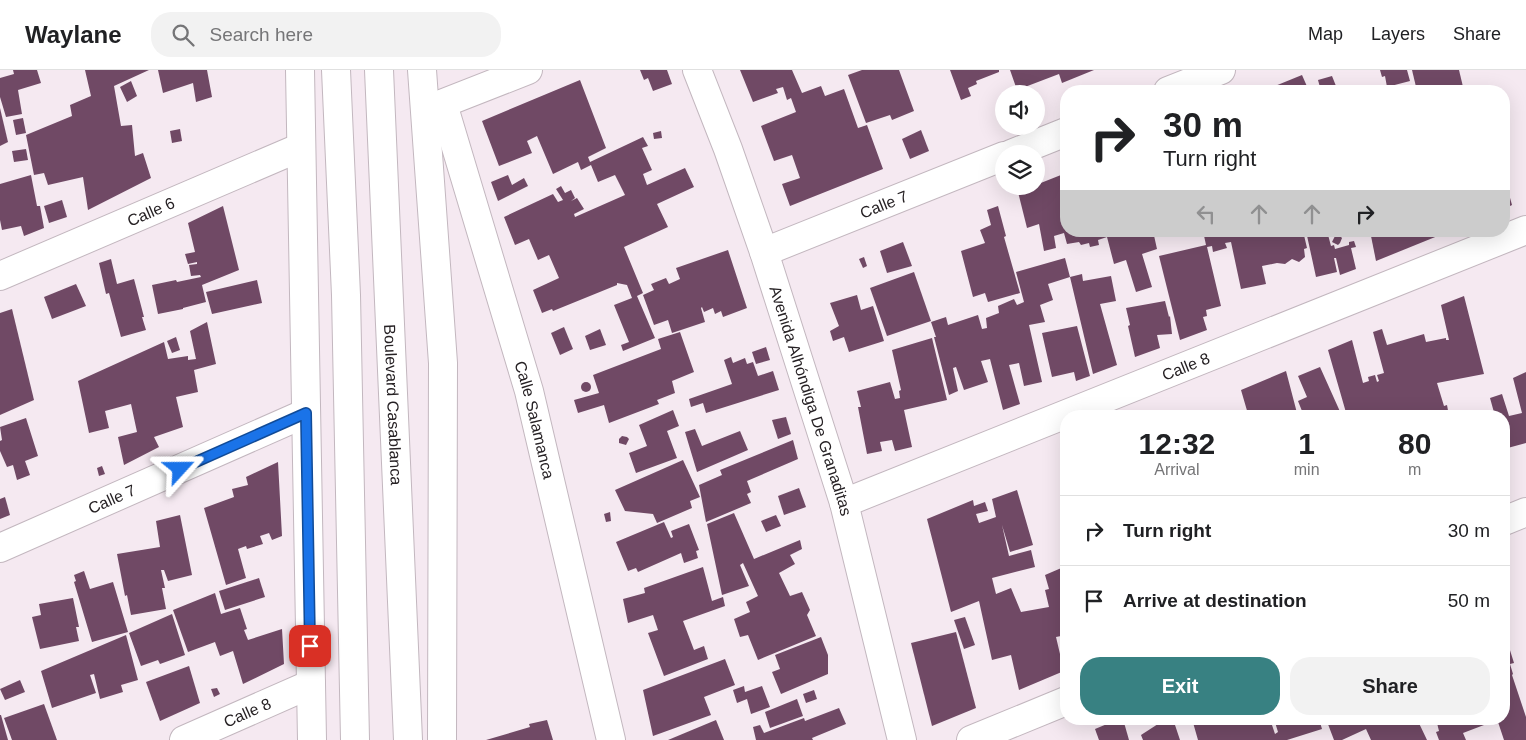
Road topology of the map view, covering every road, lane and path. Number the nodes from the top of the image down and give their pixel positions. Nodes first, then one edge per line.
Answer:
1 (300, 70) edge
2 (336, 70) edge
3 (379, 70) edge
4 (422, 70) edge
5 (528, 70) edge
6 (697, 70) edge
7 (1221, 70) edge
8 (1183, 85) edge
9 (434, 107) junction
10 (1060, 134) edge
11 (1034, 145) edge
12 (301, 147) junction
13 (995, 160) edge
14 (1526, 230) edge
15 (1510, 236) edge
16 (1509, 237) edge
17 (764, 252) junction
18 (0, 276) edge
19 (1076, 410) edge
20 (306, 413) junction
21 (1060, 417) edge
22 (844, 503) junction
23 (1526, 512) edge
24 (1510, 519) edge
25 (0, 548) edge
26 (311, 684) junction
27 (1060, 703) edge
28 (184, 740) edge
29 (312, 740) edge
30 (355, 740) edge
31 (408, 740) edge
32 (442, 740) edge
33 (612, 740) edge
34 (902, 740) edge
35 (971, 740) edge

1 - 12 street
2 - 30 street
3 - 31 street, Boulevard Casablanca
4 - 9 street
5 - 9 street
6 - 17 street, Avenida Alhóndiga De Granaditas
7 - 8 street
9 - 32 street
9 - 33 street, Calle Salamanca
10 - 11 street
12 - 18 street, Calle 6
12 - 20 street
13 - 17 street, Calle 7
14 - 15 street, Calle 8
16 - 19 street, Calle 8
17 - 22 street, Avenida Alhóndiga De Granaditas
20 - 25 street, Calle 7
20 - 26 street
21 - 22 street, Calle 8
22 - 34 street, Avenida Alhóndiga De Granaditas
23 - 24 street
26 - 28 street, Calle 8
26 - 29 street
27 - 35 street

